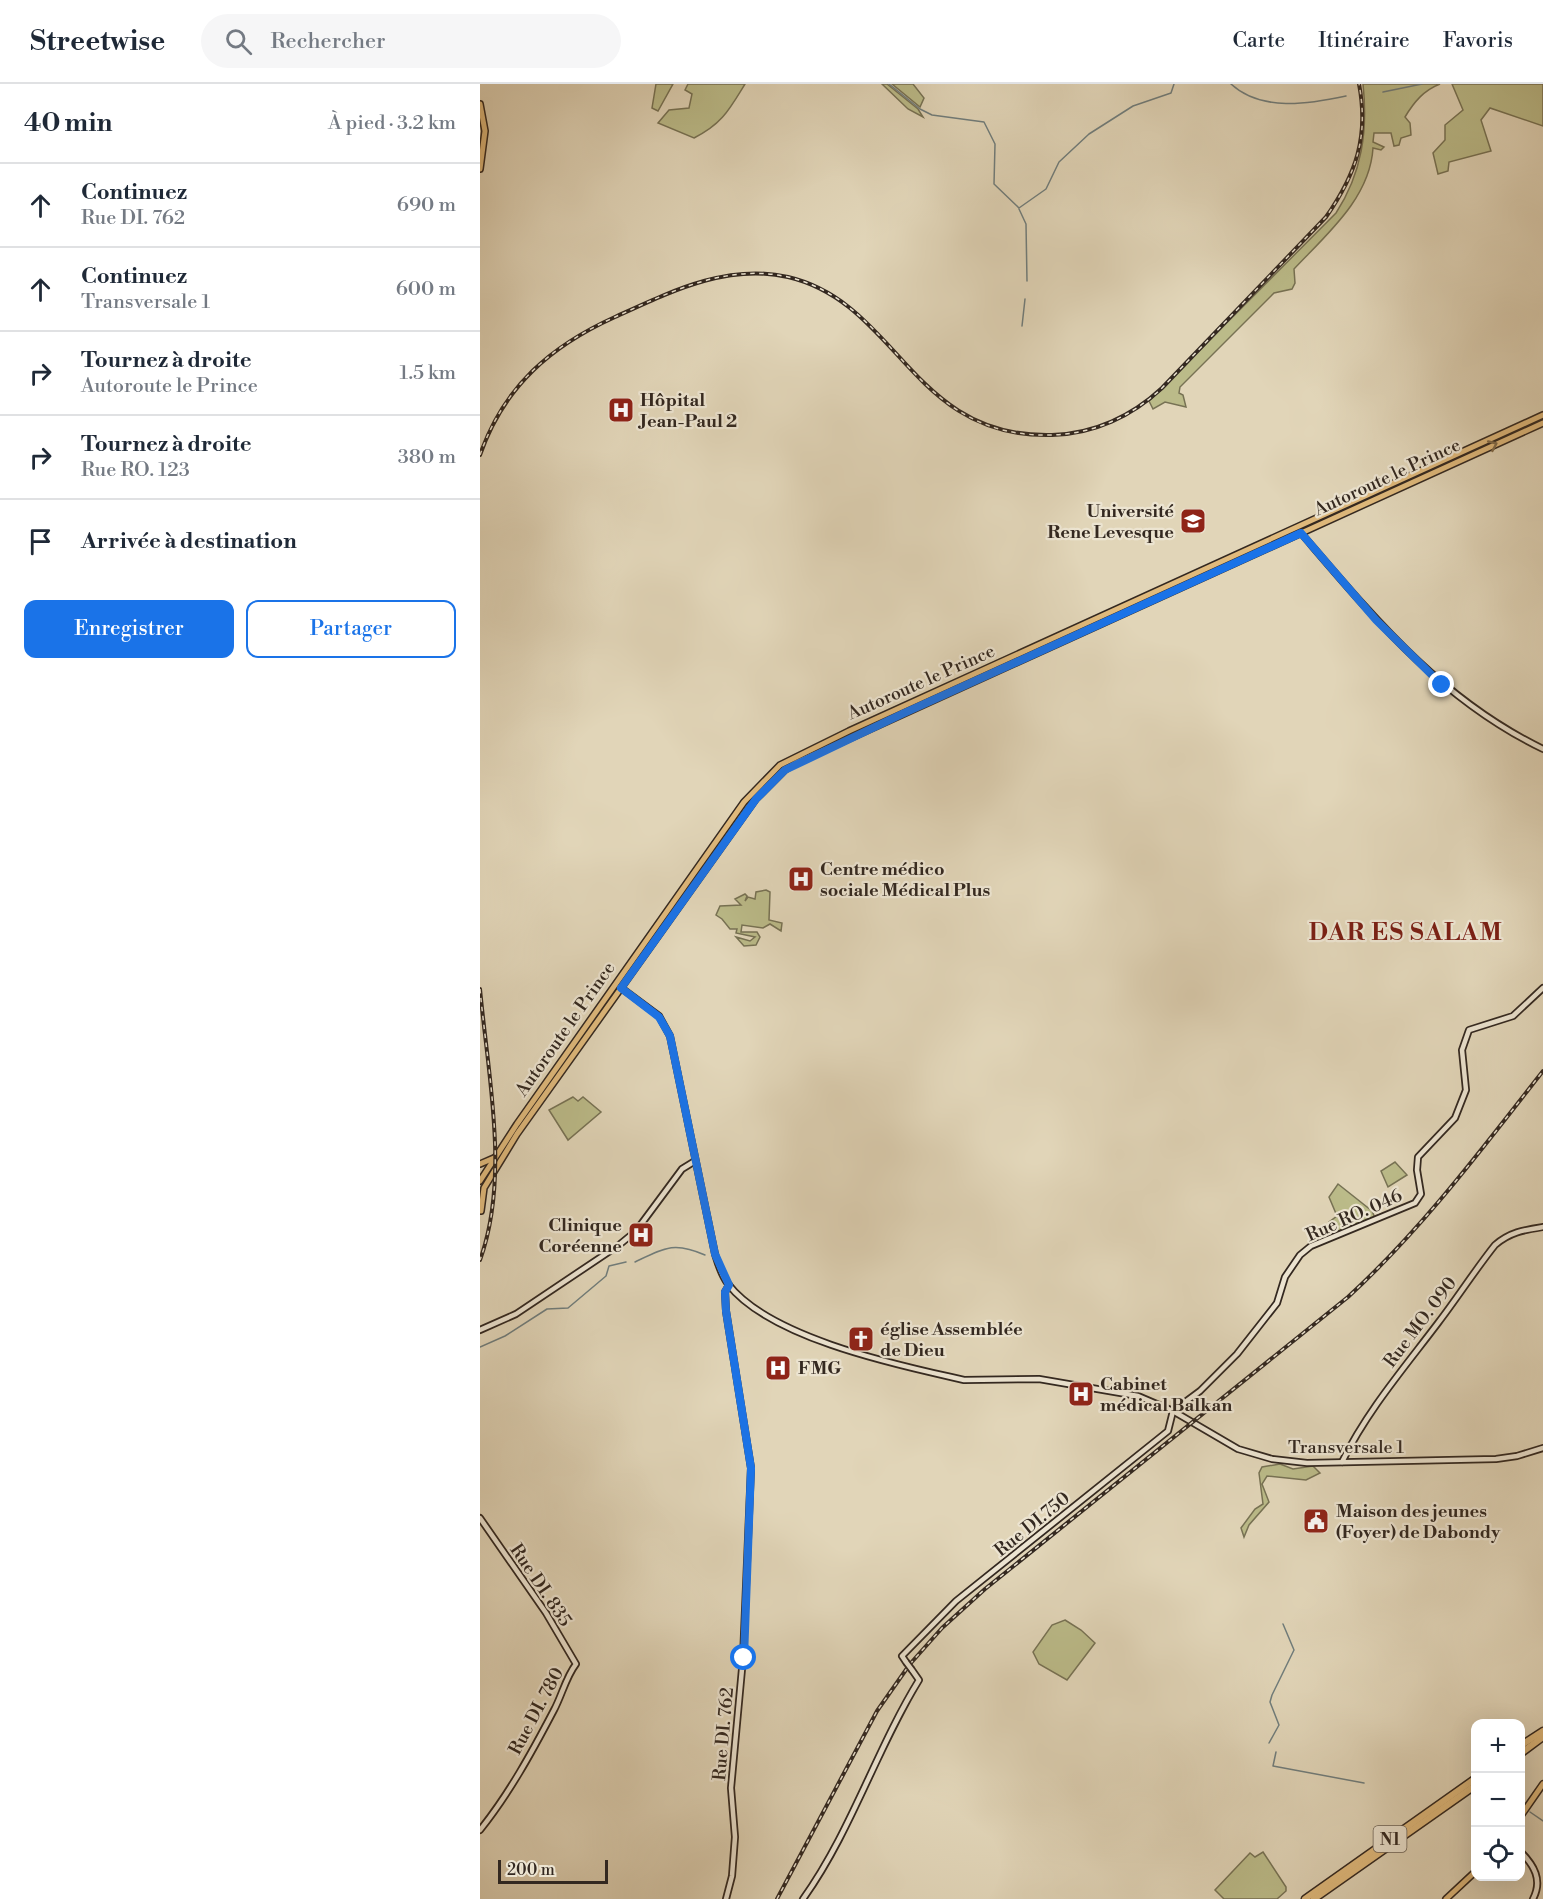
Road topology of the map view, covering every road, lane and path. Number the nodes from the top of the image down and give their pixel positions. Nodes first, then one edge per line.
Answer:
1 (480, 104) edge
2 (480, 169) edge
3 (1543, 415) edge
4 (1543, 423) edge
5 (1301, 533) junction
6 (1543, 749) edge
7 (615, 983) junction
8 (621, 988) junction
9 (1543, 988) edge
10 (495, 1157) junction
11 (695, 1161) junction
12 (480, 1164) edge
13 (480, 1181) edge
14 (481, 1209) edge
15 (480, 1218) edge
16 (1543, 1227) edge
17 (729, 1285) junction
18 (480, 1330) edge
19 (1173, 1411) junction
20 (1543, 1448) edge
21 (1342, 1462) junction
22 (480, 1520) edge
23 (576, 1664) joint
24 (1543, 1731) edge
25 (1543, 1737) edge
26 (1525, 1743) edge
27 (1525, 1751) edge
28 (1471, 1782) edge
29 (1543, 1784) edge
30 (1471, 1789) edge
31 (1525, 1811) edge
32 (480, 1830) edge
33 (1525, 1856) edge
34 (1471, 1876) edge
35 (726, 1899) edge
36 (803, 1899) edge
37 (1305, 1899) edge
38 (1314, 1899) edge
39 (1446, 1899) edge
40 (1533, 1899) edge

1 - 2 main road
3 - 7 main road, Autoroute le Prince
5 -> 4 main road, Autoroute le Prince
5 - 6 street
5 - 8 main road, Autoroute le Prince
7 - 8 street, Transversale 1
7 - 10 main road, Autoroute le Prince
8 - 11 street, Transversale 1
8 - 14 main road, Autoroute le Prince
9 - 19 street, Rue RO. 046
10 - 12 main road
10 - 13 main road, Autoroute le Prince
11 - 17 street, Transversale 1
11 - 18 street
14 - 15 main road, Autoroute le Prince
16 - 21 street, Rue MO. 090
17 - 19 street, Transversale 1
17 - 35 street, Rue DI. 762
19 - 21 street, Transversale 1
19 - 36 street, Rue DI.750, bridge
20 - 21 street, Transversale 1
22 - 23 street, Rue DI. 835
23 - 32 street, Rue DI. 780
24 - 26 highway
25 - 27 highway
28 - 37 highway, N1
29 - 31 main road
30 - 38 highway, N1
33 - 40 street
34 - 39 main road

